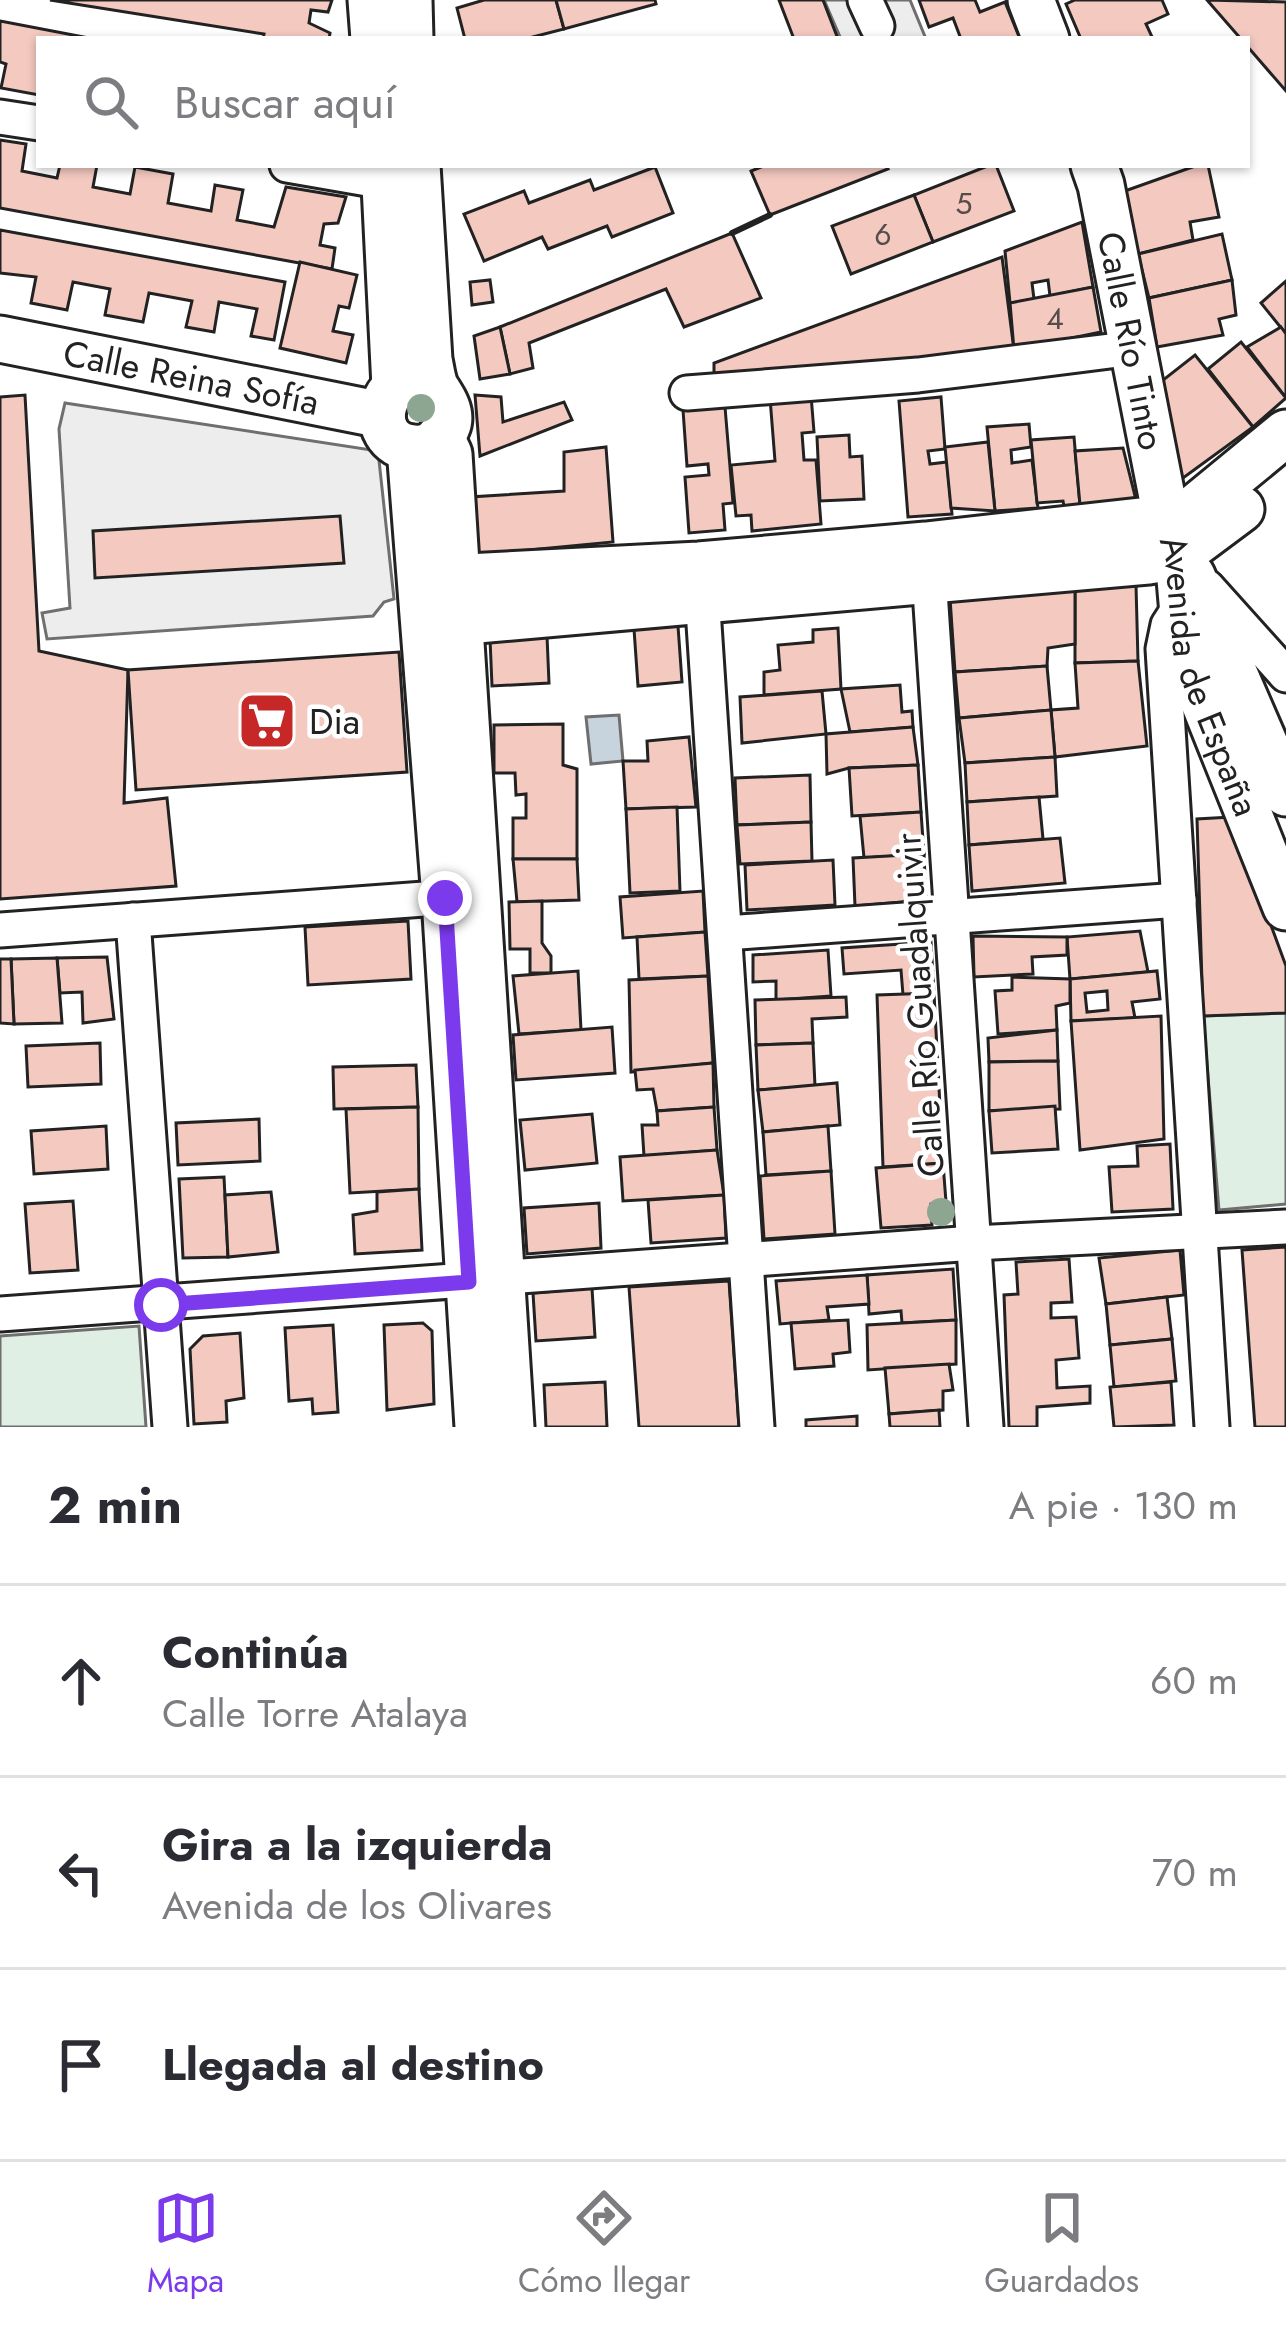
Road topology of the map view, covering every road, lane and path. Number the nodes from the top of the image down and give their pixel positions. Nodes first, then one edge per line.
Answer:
1 (371, 0) edge
2 (409, 0) edge
3 (1031, 0) edge
4 (374, 36) edge
5 (410, 36) edge
6 (1045, 36) edge
7 (0, 117) edge
8 (36, 123) edge
9 (352, 168) edge
10 (1095, 168) edge
11 (396, 170) edge
12 (0, 339) edge
13 (1134, 348) junction
14 (687, 393) dead end
15 (412, 415) junction
16 (1286, 433) edge
17 (1286, 474) edge
18 (1172, 536) junction
19 (928, 561) junction
20 (438, 578) junction
21 (701, 581) junction
22 (1184, 602) junction
23 (441, 623) junction
24 (1286, 675) edge
25 (1286, 793) edge
26 (462, 896) junction
27 (1179, 900) junction
28 (1286, 907) edge
29 (952, 916) junction
30 (133, 920) junction
31 (0, 931) edge
32 (726, 933) junction
33 (1286, 1227) edge
34 (1200, 1232) junction
35 (974, 1243) junction
36 (747, 1260) junction
37 (485, 1280) junction
38 (161, 1305) junction
39 (0, 1314) edge
40 (170, 1427) edge
41 (478, 1427) edge
42 (512, 1427) edge
43 (757, 1427) edge
44 (986, 1427) edge
45 (1212, 1427) edge

1 - 4 street
2 - 5 street
3 - 6 street
7 - 8 street
9 - 11 street
10 - 13 street, Calle Río Tinto
11 - 15 street
12 - 15 street, Calle Reina Sofía
13 - 14 street
13 - 18 street, Calle Río Tinto
15 - 20 street
16 - 18 street
17 - 18 street
18 - 19 street
18 - 22 street, Avenida de España
18 - 24 street
18 - 25 street, Avenida de España
19 - 21 street
19 - 29 street, Calle Río Guadalquivir
20 - 21 street
20 - 23 street
21 - 23 street
21 - 32 street
22 - 27 street
22 - 28 street, Avenida de España
23 - 26 street
26 - 30 street
26 - 37 street
27 - 29 street
27 - 34 street
29 - 32 street
29 - 35 street, Calle Río Guadalquivir
30 - 31 street
30 - 38 street
32 - 36 street
33 - 34 street
34 - 35 street
34 - 45 street
35 - 36 street
35 - 44 street, Calle Río Guadalquivir
36 - 37 street
36 - 43 street
37 - 38 street
37 - 41 street
37 - 42 street
38 - 39 street
38 - 40 street

